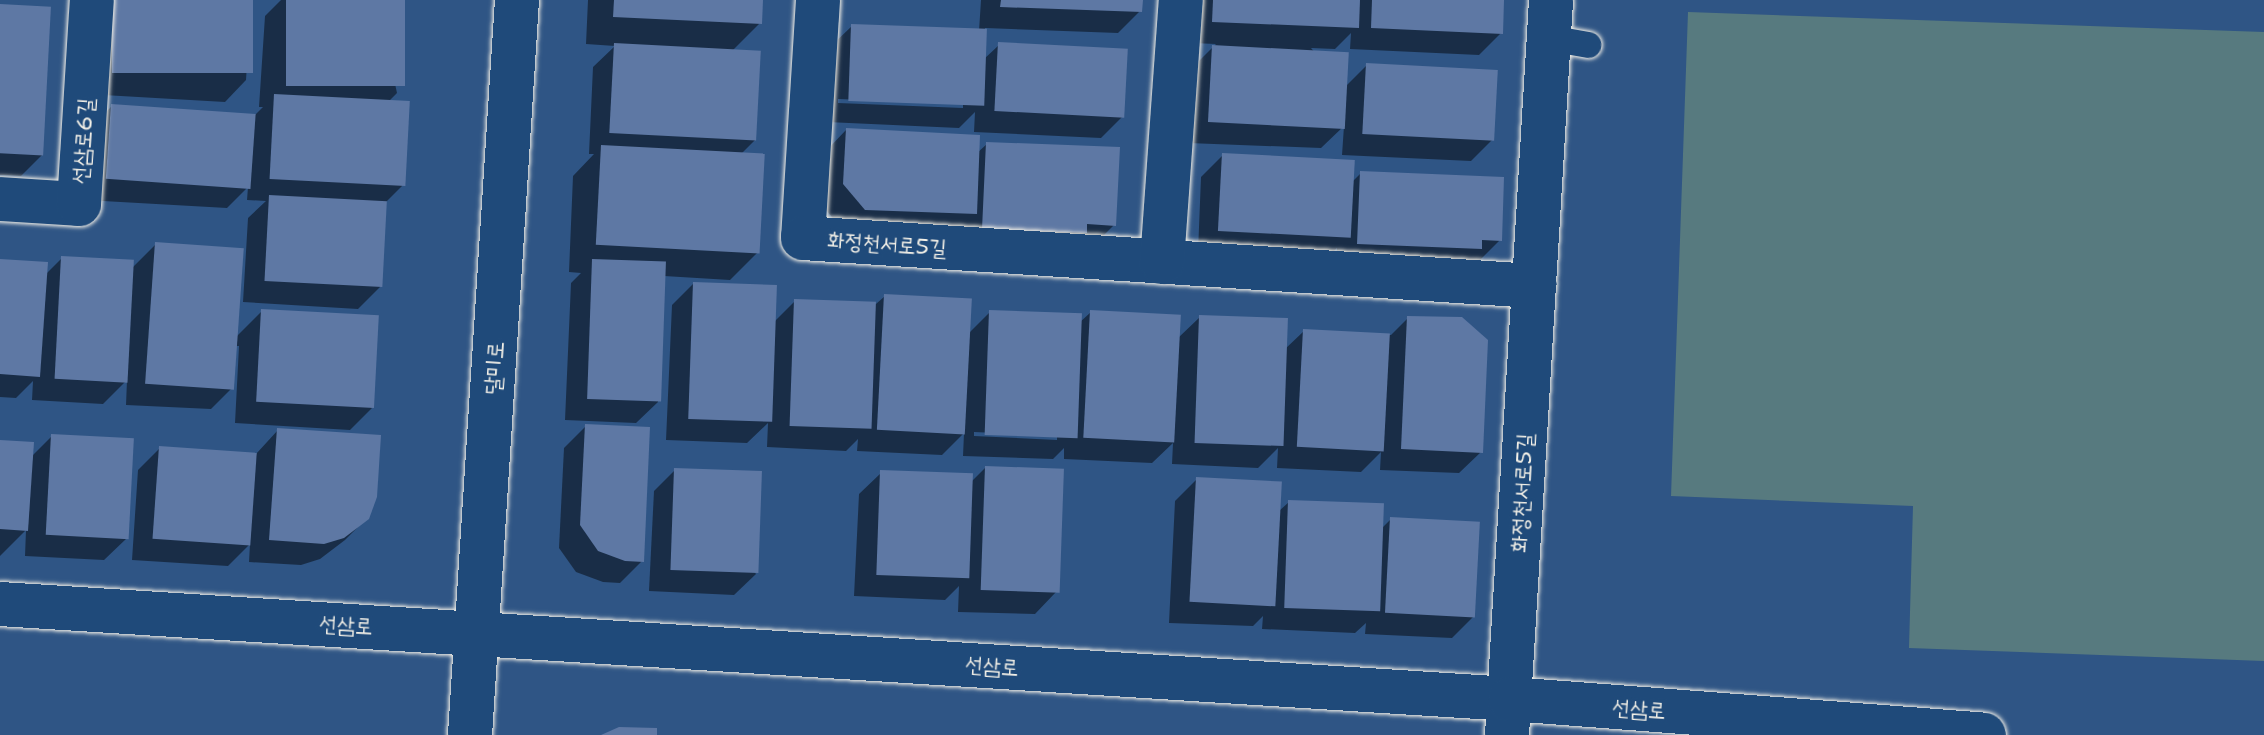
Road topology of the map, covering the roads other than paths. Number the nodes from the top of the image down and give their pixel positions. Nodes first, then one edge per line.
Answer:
1 (92, 0) edge
2 (517, 0) edge
3 (818, 0) edge
4 (1181, 0) edge
5 (1563, 28) edge
6 (0, 199) edge
7 (1162, 262) junction
8 (1534, 286) junction
9 (0, 604) edge
10 (477, 633) junction
11 (1508, 717) edge
12 (470, 735) edge
13 (1984, 735) edge

1 - 6 street, 선삼로6길
2 - 10 street, 달미로
3 - 7 street, 화정천서로5길
4 - 7 street
5 - 8 street, 화정천서로5길
7 - 8 street, 화정천서로5길
8 - 11 street, 화정천서로5길
9 - 10 street, 선삼로
10 - 11 street, 선삼로
10 - 12 street, 달미로
11 - 13 street, 선삼로

